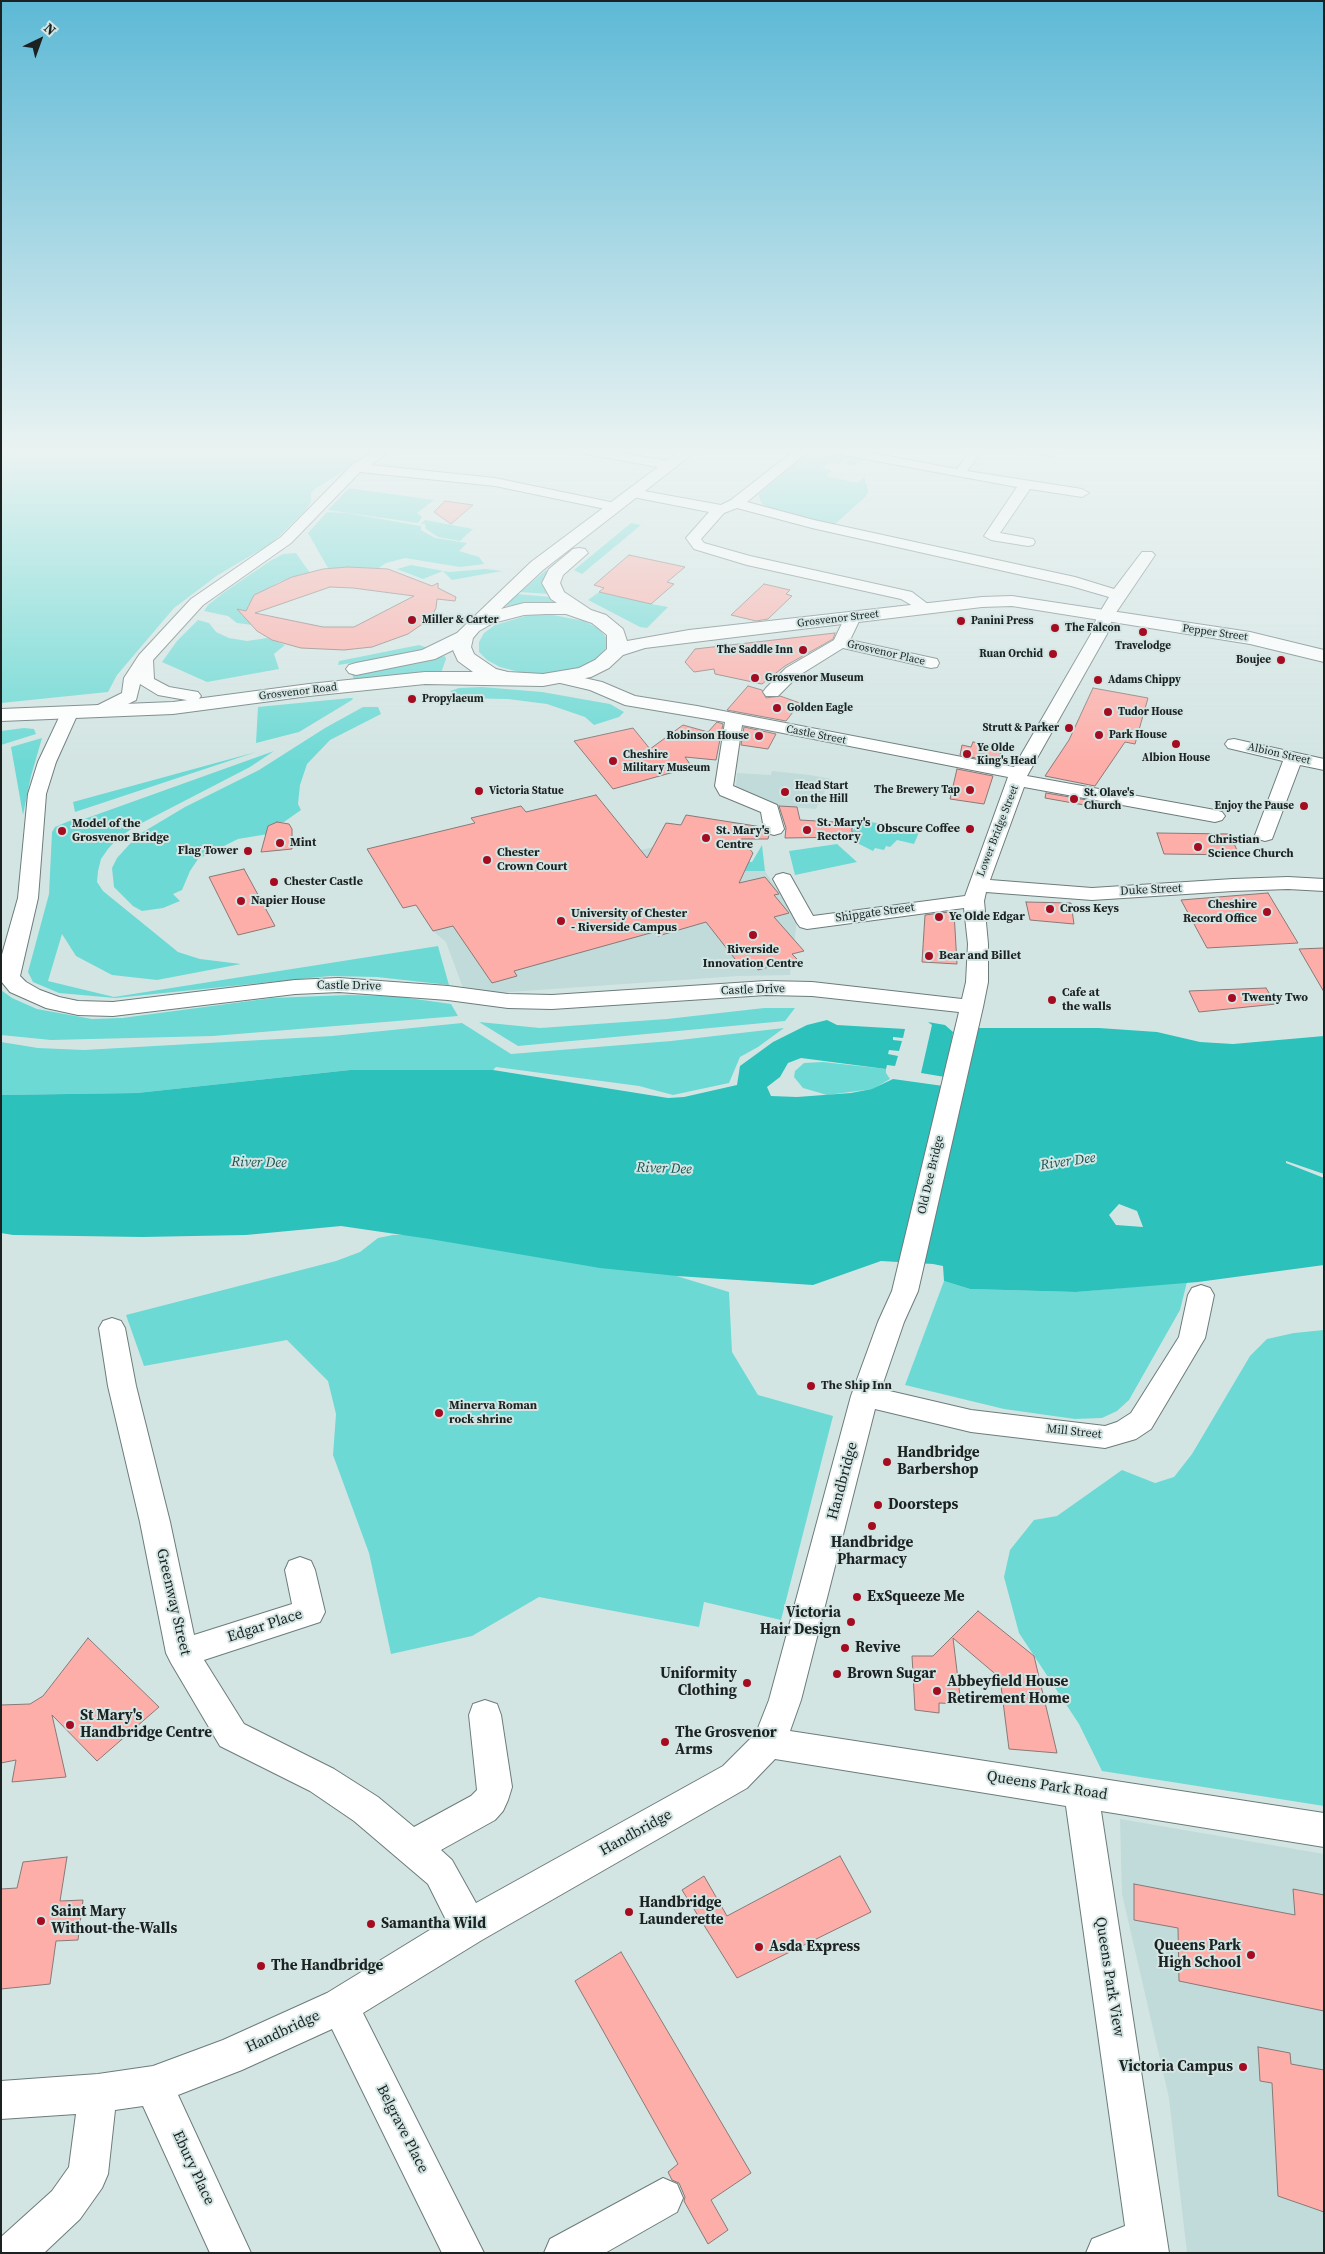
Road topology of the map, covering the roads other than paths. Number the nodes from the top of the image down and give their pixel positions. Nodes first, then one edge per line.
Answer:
1 (267, 554) edge
2 (554, 554) edge
3 (576, 554) edge
4 (727, 554) edge
5 (945, 554) edge
6 (1147, 555) dead end
7 (1118, 595) junction
8 (925, 608) junction
9 (587, 614) junction
10 (1105, 616) junction
11 (853, 617) junction
12 (609, 625) junction
13 (468, 632) junction
14 (689, 636) junction
15 (841, 642) junction
16 (1324, 656) edge
17 (609, 658) junction
18 (145, 659) junction
19 (931, 663) dead end
20 (508, 678) junction
21 (562, 678) junction
22 (772, 692) dead end
23 (614, 694) junction
24 (192, 696) junction
25 (87, 711) junction
26 (1, 715) edge
27 (738, 721) junction
28 (1234, 744) dead end
29 (1293, 758) junction
30 (1324, 765) edge
31 (1019, 777) junction
32 (1215, 816) dead end
33 (774, 829) dead end
34 (1265, 835) dead end
35 (783, 879) dead end
36 (1324, 885) edge
37 (976, 893) junction
38 (969, 1017) junction
39 (1201, 1296) dead end
40 (896, 1311) joint
41 (112, 1328) dead end
42 (866, 1396) junction
43 (300, 1570) dead end
44 (182, 1653) junction
45 (485, 1716) dead end
46 (769, 1743) junction
47 (1081, 1791) junction
48 (1324, 1830) edge
49 (412, 1847) junction
50 (469, 1926) junction
51 (340, 2006) junction
52 (153, 2085) junction
53 (98, 2092) junction
54 (1, 2100) edge
55 (663, 2198) dead end
56 (1148, 2246) edge
57 (14, 2253) edge
58 (231, 2253) edge
59 (464, 2253) edge
60 (564, 2253) edge
61 (1106, 2253) edge

1 - 18 street
2 - 13 highway
3 - 9 highway
4 - 8 street
5 - 7 street
6 - 7 street, Lower Bridge Street
7 - 10 street, Lower Bridge Street
8 - 10 highway, Grosvenor Street
8 - 11 highway, Grosvenor Street
9 - 12 highway, Grosvenor Street
9 - 13 highway
10 - 16 highway, Pepper Street
10 - 31 street, Lower Bridge Street
11 - 14 highway, Grosvenor Street
11 - 15 street
12 - 14 highway, Grosvenor Street
12 - 17 highway
13 - 20 highway
13 - 24 highway, Grosvenor Road
14 - 17 highway, Grosvenor Street
15 - 19 street, Grosvenor Place
15 - 22 street
17 - 21 highway, Grosvenor Street
17 - 23 street
18 - 24 street
18 - 25 street
20 - 21 highway, Grosvenor Street
20 - 25 highway, Grosvenor Road
21 - 23 street, Castle Street
23 - 27 street, Castle Street
24 - 25 highway, Grosvenor Road
25 - 26 highway, Grosvenor Road
25 - 38 street, Castle Drive
27 - 31 street, Castle Street
27 - 33 street
28 - 29 street, Albion Street
29 - 30 street, Albion Street
29 - 34 street
31 - 32 street, Castle Street
31 - 37 street, Lower Bridge Street
35 - 37 street, Shipgate Street
36 - 37 street, Duke Street
37 - 38 street, Lower Bridge Street
38 - 40 street, Old Dee Bridge
39 - 42 street, Mill Street
40 - 42 street, Handbridge
41 - 44 street, Greenway Street
42 - 46 street, Handbridge
43 - 44 street, Edgar Place
44 - 49 street, Greenway Street
45 - 49 street
46 - 47 street, Queens Park Road
46 - 50 street, Handbridge
47 - 48 street, Queens Park Road
47 - 56 street, Queens Park View
49 - 50 street, Greenway Street
50 - 51 street, Handbridge
51 - 52 street, Handbridge
51 - 59 street, Belgrave Place
52 - 53 street, Handbridge
52 - 58 street, Ebury Place
53 - 54 street, Handbridge
53 - 57 street
55 - 60 street
56 - 61 street

